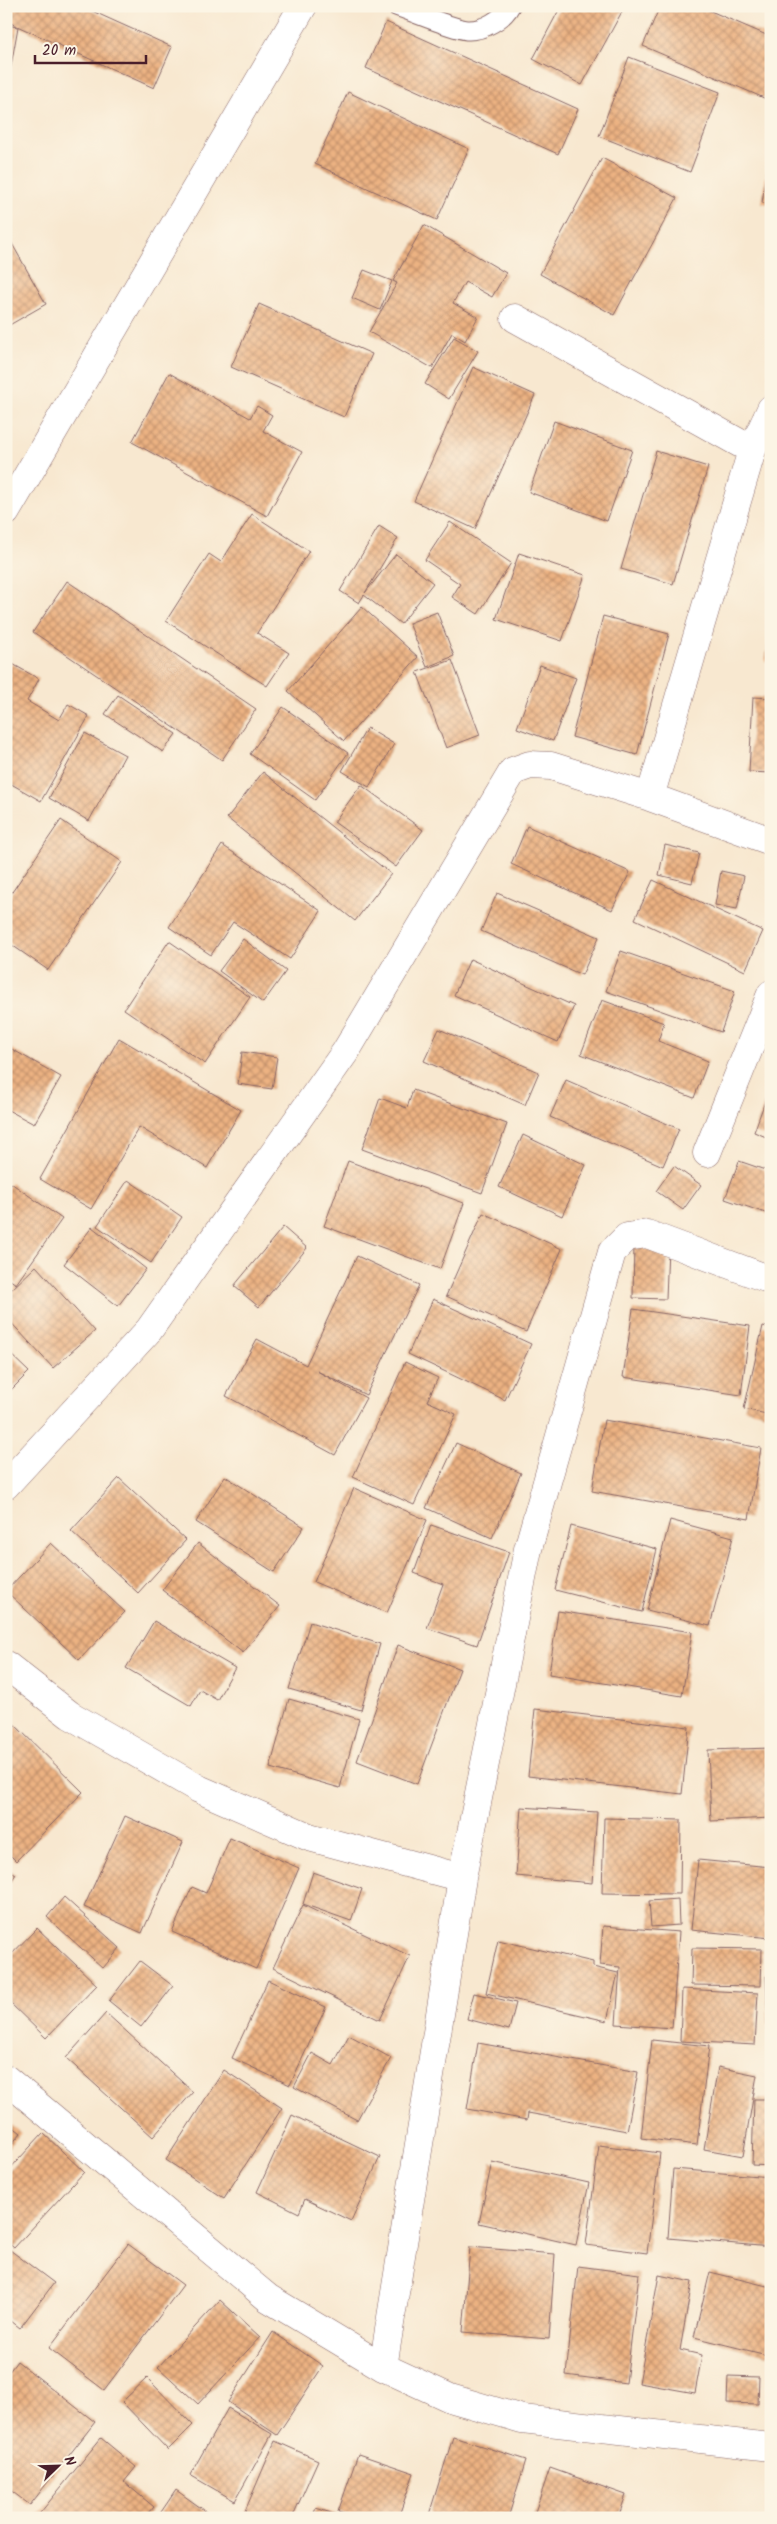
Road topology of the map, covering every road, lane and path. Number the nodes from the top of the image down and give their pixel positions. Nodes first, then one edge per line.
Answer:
1 (303, 6) edge
2 (396, 6) edge
3 (510, 6) edge
4 (515, 318) dead end
5 (771, 409) edge
6 (752, 450) junction
7 (6, 512) edge
8 (650, 797) junction
9 (771, 841) edge
10 (771, 994) edge
11 (706, 1153) dead end
12 (771, 1280) edge
13 (6, 1485) edge
14 (6, 1665) edge
15 (462, 1878) junction
16 (6, 2079) edge
17 (383, 2366) junction
18 (771, 2448) edge

1 - 7 street
2 - 3 lane
4 - 6 street
5 - 6 street
6 - 8 street
8 - 9 street
8 - 13 street
10 - 11 street
12 - 15 street
14 - 15 street
15 - 17 street
16 - 17 street
17 - 18 street

